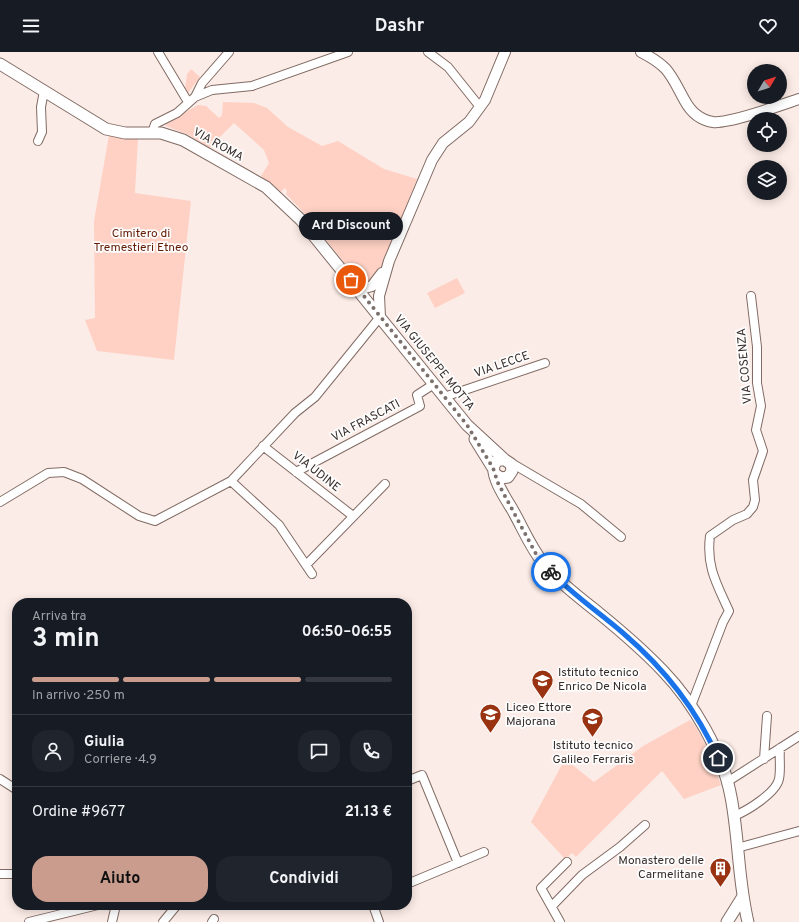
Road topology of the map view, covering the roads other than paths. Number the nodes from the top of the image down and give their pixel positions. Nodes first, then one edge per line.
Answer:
1 (158, 52) edge
2 (229, 52) edge
3 (348, 52) edge
4 (428, 52) edge
5 (505, 52) edge
6 (641, 52) edge
7 (0, 64) edge
8 (44, 91) junction
9 (196, 97) junction
10 (799, 99) edge
11 (188, 102) junction
12 (480, 107) junction
13 (152, 133) junction
14 (38, 141) dead end
15 (389, 261) junction
16 (379, 296) junction
17 (750, 296) dead end
18 (364, 297) junction
19 (380, 317) junction
20 (545, 362) dead end
21 (434, 384) junction
22 (444, 398) junction
23 (467, 425) junction
24 (263, 446) junction
25 (507, 460) junction
26 (494, 471) junction
27 (296, 472) junction
28 (510, 475) junction
29 (536, 476) junction
30 (231, 481) junction
31 (385, 484) dead end
32 (0, 502) edge
33 (516, 515) junction
34 (353, 516) junction
35 (621, 537) dead end
36 (306, 565) junction
37 (312, 574) dead end
38 (691, 706) junction
39 (767, 716) dead end
40 (799, 736) edge
41 (780, 748) junction
42 (764, 758) junction
43 (0, 778) edge
44 (412, 779) edge
45 (727, 782) junction
46 (12, 786) edge
47 (734, 816) junction
48 (645, 825) dead end
49 (799, 831) edge
50 (737, 848) junction
51 (484, 852) dead end
52 (567, 862) dead end
53 (458, 863) junction
54 (0, 874) edge
55 (12, 874) edge
56 (412, 882) edge
57 (742, 898) junction
58 (552, 906) junction
59 (79, 910) edge
60 (115, 910) edge
61 (173, 910) edge
62 (374, 910) edge
63 (34, 922) edge
64 (112, 922) edge
65 (163, 922) edge
66 (379, 922) edge
67 (560, 922) edge
68 (728, 922) edge
69 (748, 922) edge

1 - 11 street
2 - 9 street
3 - 9 street
4 - 12 street
5 - 12 street
6 - 10 street
7 - 8 main road, VIA ROMA
8 - 13 main road, VIA ROMA
8 - 14 street
9 - 11 street
11 - 13 street
12 - 15 street
13 - 18 main road, VIA ROMA
15 - 16 street
15 - 18 street
16 - 18 street
16 - 19 street
17 - 38 street, VIA COSENZA
18 - 19 main road, VIA ROMA
19 - 21 main road, VIA GIUSEPPE MOTTA
19 - 24 street
20 - 22 street, VIA LECCE
21 - 22 main road, VIA GIUSEPPE MOTTA
21 - 27 street, VIA FRASCATI
22 - 23 main road, VIA GIUSEPPE MOTTA
23 - 25 main road
23 - 26 main road
24 - 27 street, VIA UDINE
24 - 30 street
25 - 26 main road
25 - 28 main road
25 - 29 street
26 - 28 main road
26 - 33 main road
27 - 34 street, VIA UDINE
28 - 29 street
28 - 33 main road
29 - 35 street
30 - 32 street
30 - 36 street
31 - 34 street
33 - 38 main road
34 - 36 street
36 - 37 street
38 - 45 main road
39 - 42 street
40 - 41 street
41 - 42 street
41 - 47 street
42 - 45 street
43 - 46 street
44 - 53 street
45 - 47 main road
47 - 50 main road
48 - 58 street
49 - 50 street
50 - 57 main road
51 - 53 street
52 - 58 street
53 - 56 street
54 - 55 street
57 - 68 main road
57 - 69 main road
58 - 67 street
59 - 63 street
60 - 64 street
61 - 65 street
62 - 66 street
68 - 69 main road

